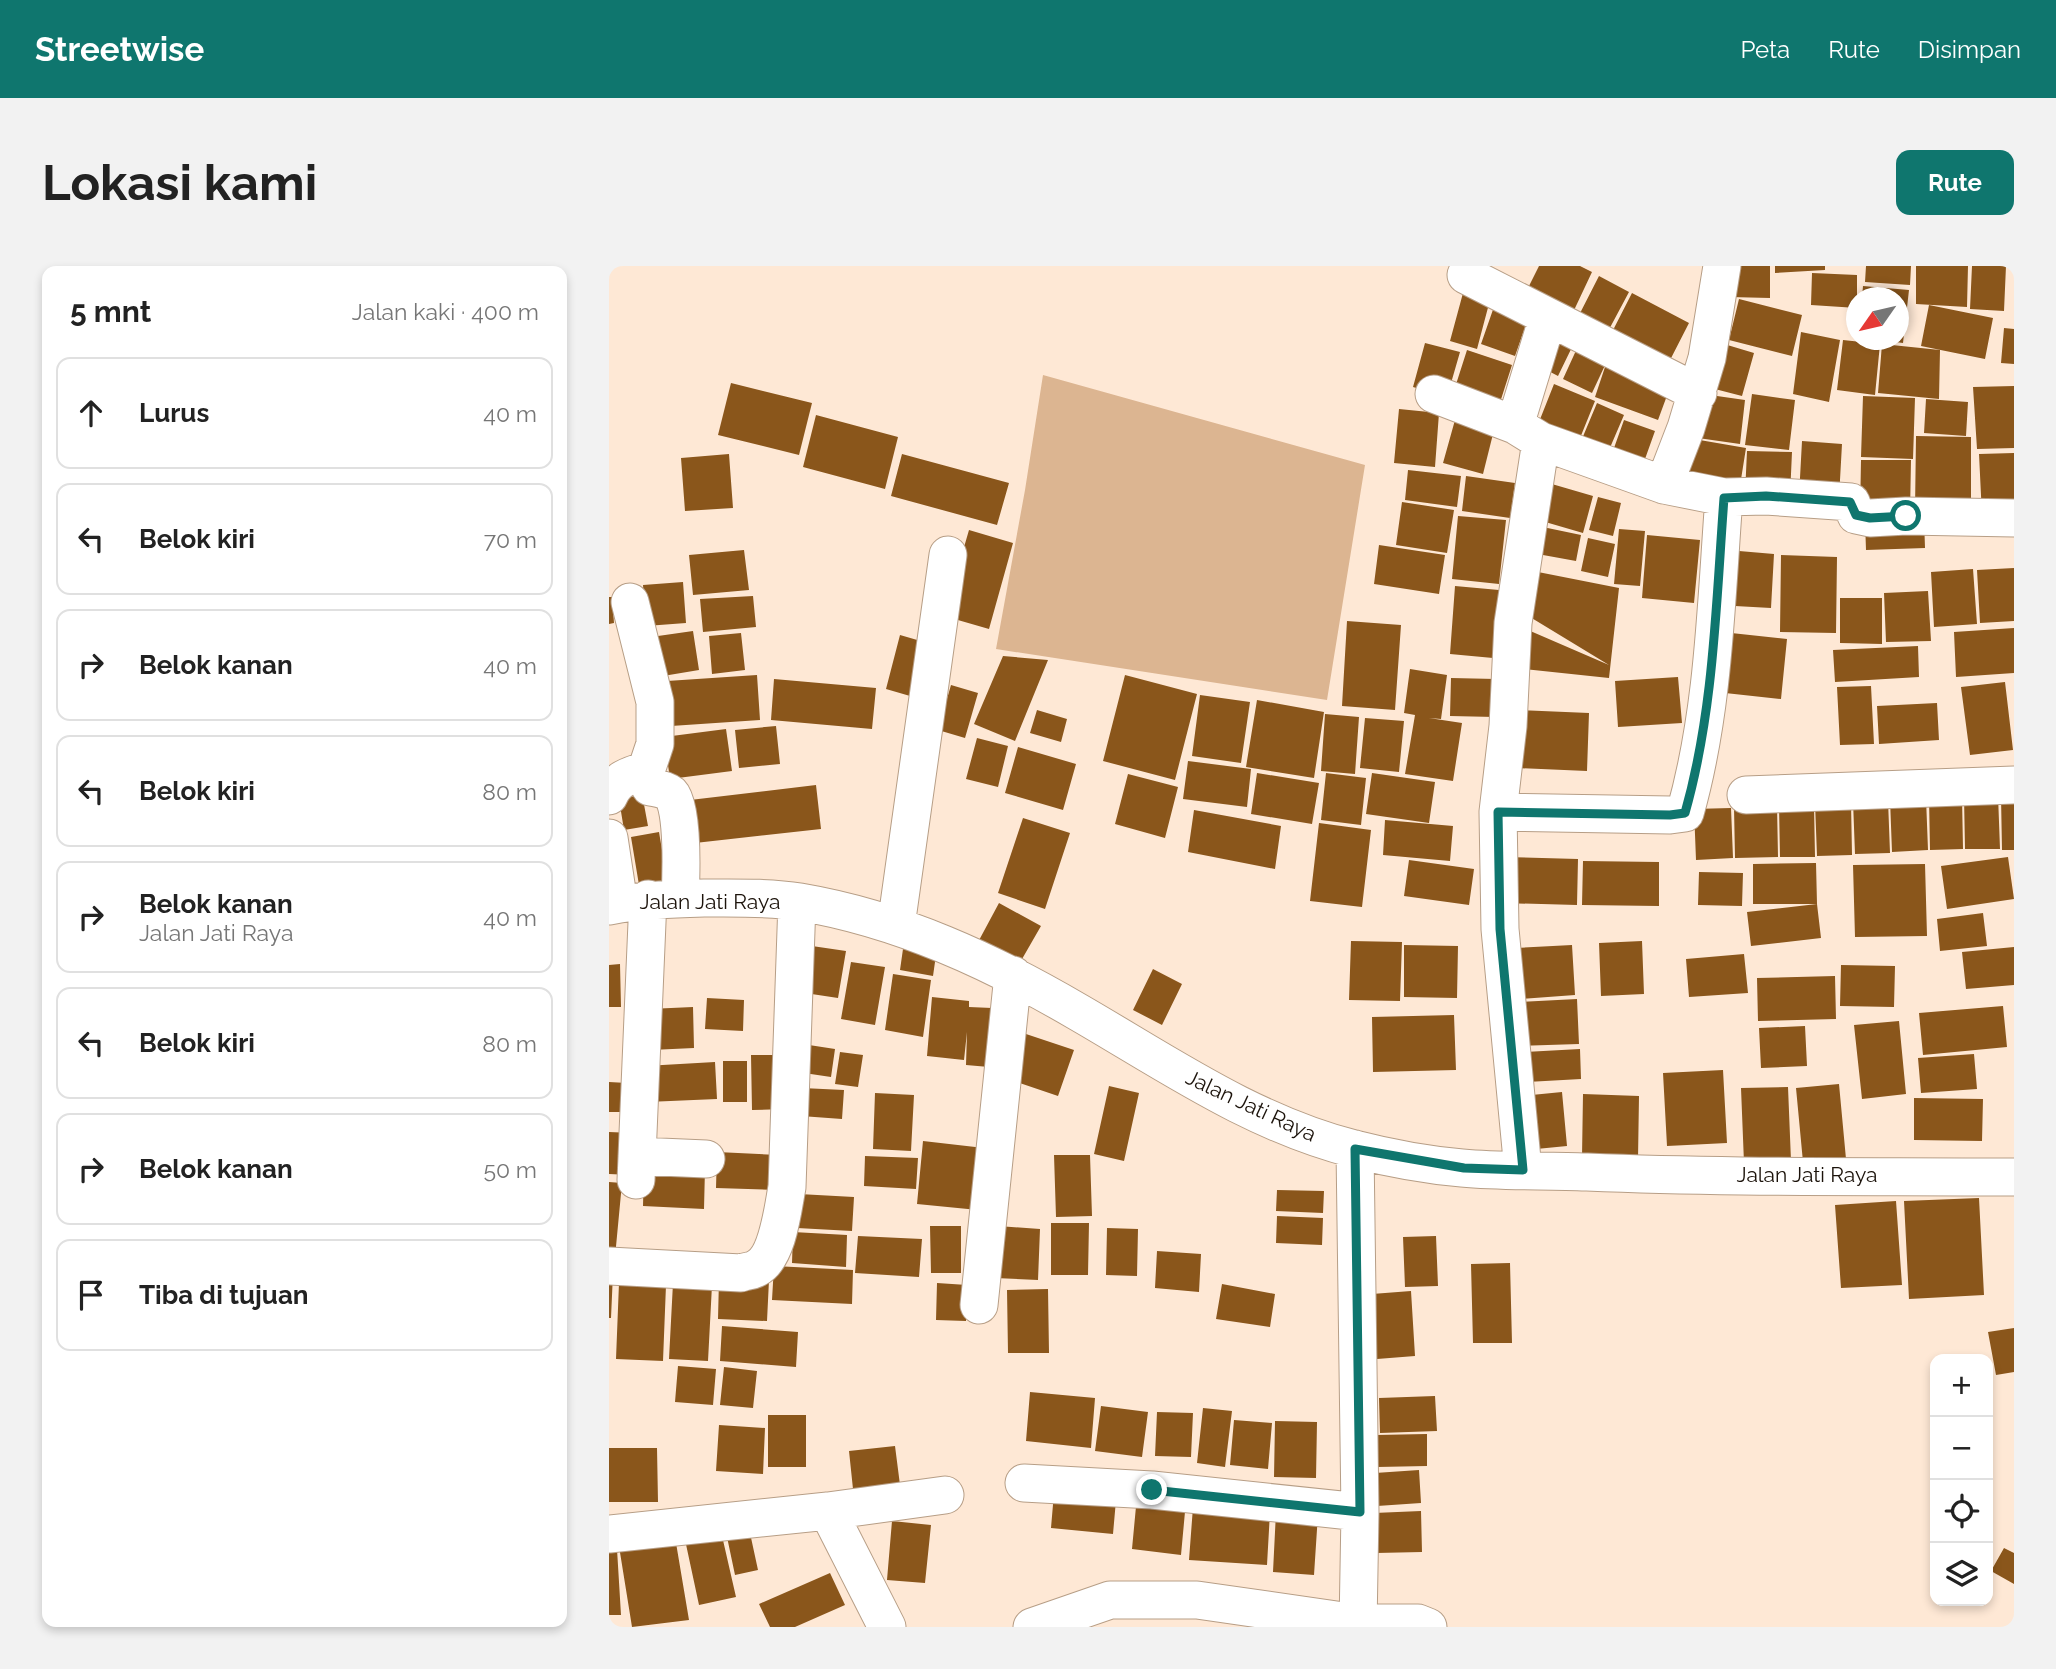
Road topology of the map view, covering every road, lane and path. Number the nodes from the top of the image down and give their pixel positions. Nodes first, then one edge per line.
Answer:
1 (1722, 266) edge
2 (1466, 275) dead end
3 (1548, 317) junction
4 (1698, 393) junction
5 (1434, 394) dead end
6 (1528, 433) junction
7 (1664, 485) junction
8 (1724, 498) junction
9 (2014, 518) edge
10 (948, 555) dead end
11 (630, 602) dead end
12 (647, 770) junction
13 (2014, 785) edge
14 (1746, 795) dead end
15 (609, 796) edge
16 (1498, 812) junction
17 (609, 838) edge
18 (639, 902) edge
19 (797, 902) junction
20 (896, 926) junction
21 (1013, 975) junction
22 (1355, 1149) junction
23 (706, 1159) dead end
24 (1523, 1170) junction
25 (2014, 1177) edge
26 (609, 1266) edge
27 (979, 1306) dead end
28 (1024, 1483) dead end
29 (945, 1494) dead end
30 (828, 1511) junction
31 (1360, 1512) junction
32 (609, 1534) edge
33 (1201, 1613) edge
34 (1044, 1625) edge
35 (1357, 1625) edge
36 (887, 1627) edge
37 (1428, 1627) edge

1 - 4 street
2 - 3 street
3 - 4 street
3 - 6 street
4 - 7 street
5 - 6 street
6 - 7 street
6 - 16 street
7 - 8 street
8 - 9 street
8 - 16 street
10 - 20 street
11 - 12 street
12 - 15 street
12 - 18 street
13 - 14 street
16 - 24 street
17 - 18 street
18 - 19 street, Jalan Jati Raya
18 - 23 street
19 - 20 street, Jalan Jati Raya
19 - 26 street
20 - 21 street, Jalan Jati Raya
21 - 22 street, Jalan Jati Raya
21 - 27 street
22 - 24 street, Jalan Jati Raya
22 - 31 street
24 - 25 street, Jalan Jati Raya
28 - 31 street
29 - 30 street
30 - 32 street
30 - 36 street
31 - 35 street
33 - 34 street
33 - 35 street
35 - 37 street

